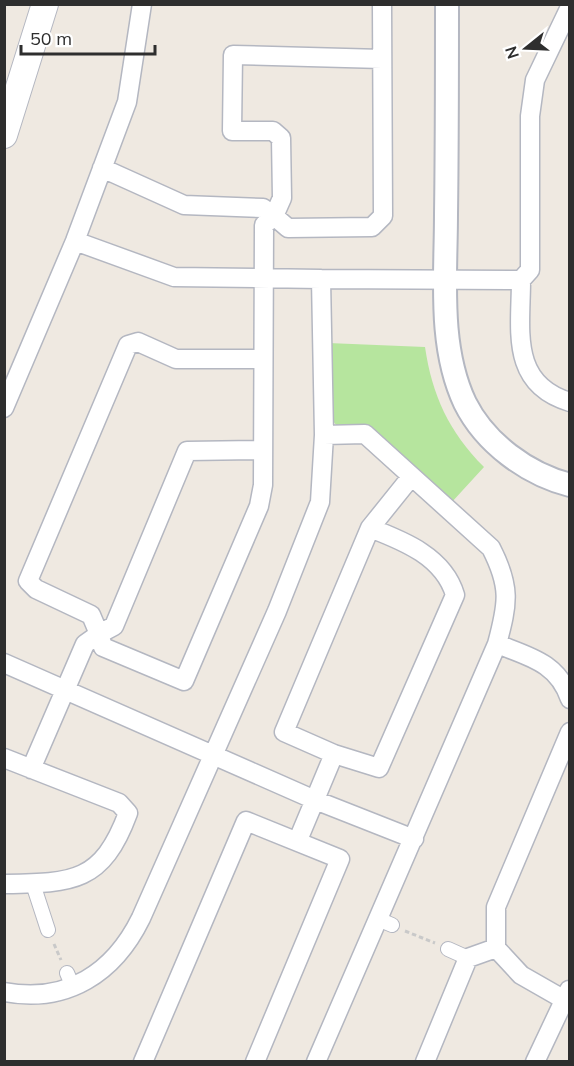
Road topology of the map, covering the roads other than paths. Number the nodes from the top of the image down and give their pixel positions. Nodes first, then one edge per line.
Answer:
1 (45, 4) edge
2 (142, 4) edge
3 (382, 4) edge
4 (447, 4) edge
5 (570, 7) edge
6 (382, 59) junction
7 (4, 135) edge
8 (102, 168) junction
9 (274, 216) junction
10 (75, 241) junction
11 (264, 279) junction
12 (321, 279) junction
13 (521, 279) junction
14 (446, 281) junction
15 (263, 359) junction
16 (570, 402) edge
17 (4, 408) edge
18 (324, 435) junction
19 (263, 450) junction
20 (411, 477) junction
21 (570, 485) edge
22 (370, 528) junction
23 (99, 634) junction
24 (497, 644) junction
25 (4, 663) edge
26 (64, 688) junction
27 (570, 699) edge
28 (570, 732) edge
29 (214, 754) junction
30 (334, 754) junction
31 (4, 758) edge
32 (31, 769) junction
33 (315, 800) junction
34 (414, 839) junction
35 (298, 840) junction
36 (4, 884) edge
37 (33, 884) junction
38 (48, 930) road end
39 (496, 948) junction
40 (448, 949) road end
41 (468, 958) junction
42 (4, 992) edge
43 (566, 994) edge
44 (143, 1062) edge
45 (255, 1062) edge
46 (316, 1062) edge
47 (425, 1062) edge
48 (535, 1062) edge

1 - 7 main road
2 - 8 street
3 - 6 street
4 - 14 street
5 - 13 street
6 - 9 street
6 - 9 street
8 - 9 street
8 - 10 street
9 - 11 street
10 - 11 street
10 - 17 street
11 - 12 street
11 - 15 street
12 - 14 street
12 - 18 street
13 - 14 street
13 - 16 street
14 - 21 street
15 - 19 street
15 - 23 street
18 - 20 street
18 - 29 street
19 - 23 street
19 - 23 street
20 - 22 street
20 - 24 street
22 - 30 street
22 - 30 street
23 - 26 street
24 - 27 street
24 - 34 street
25 - 26 street
26 - 29 street
26 - 32 street
28 - 39 street
29 - 33 street
29 - 42 street
30 - 33 street
31 - 32 street
32 - 37 street
33 - 34 street
33 - 35 street
34 - 46 street
35 - 44 street
35 - 45 street
36 - 37 street
37 - 38 street
39 - 41 street
39 - 43 street
40 - 41 street
41 - 47 street
43 - 48 street

